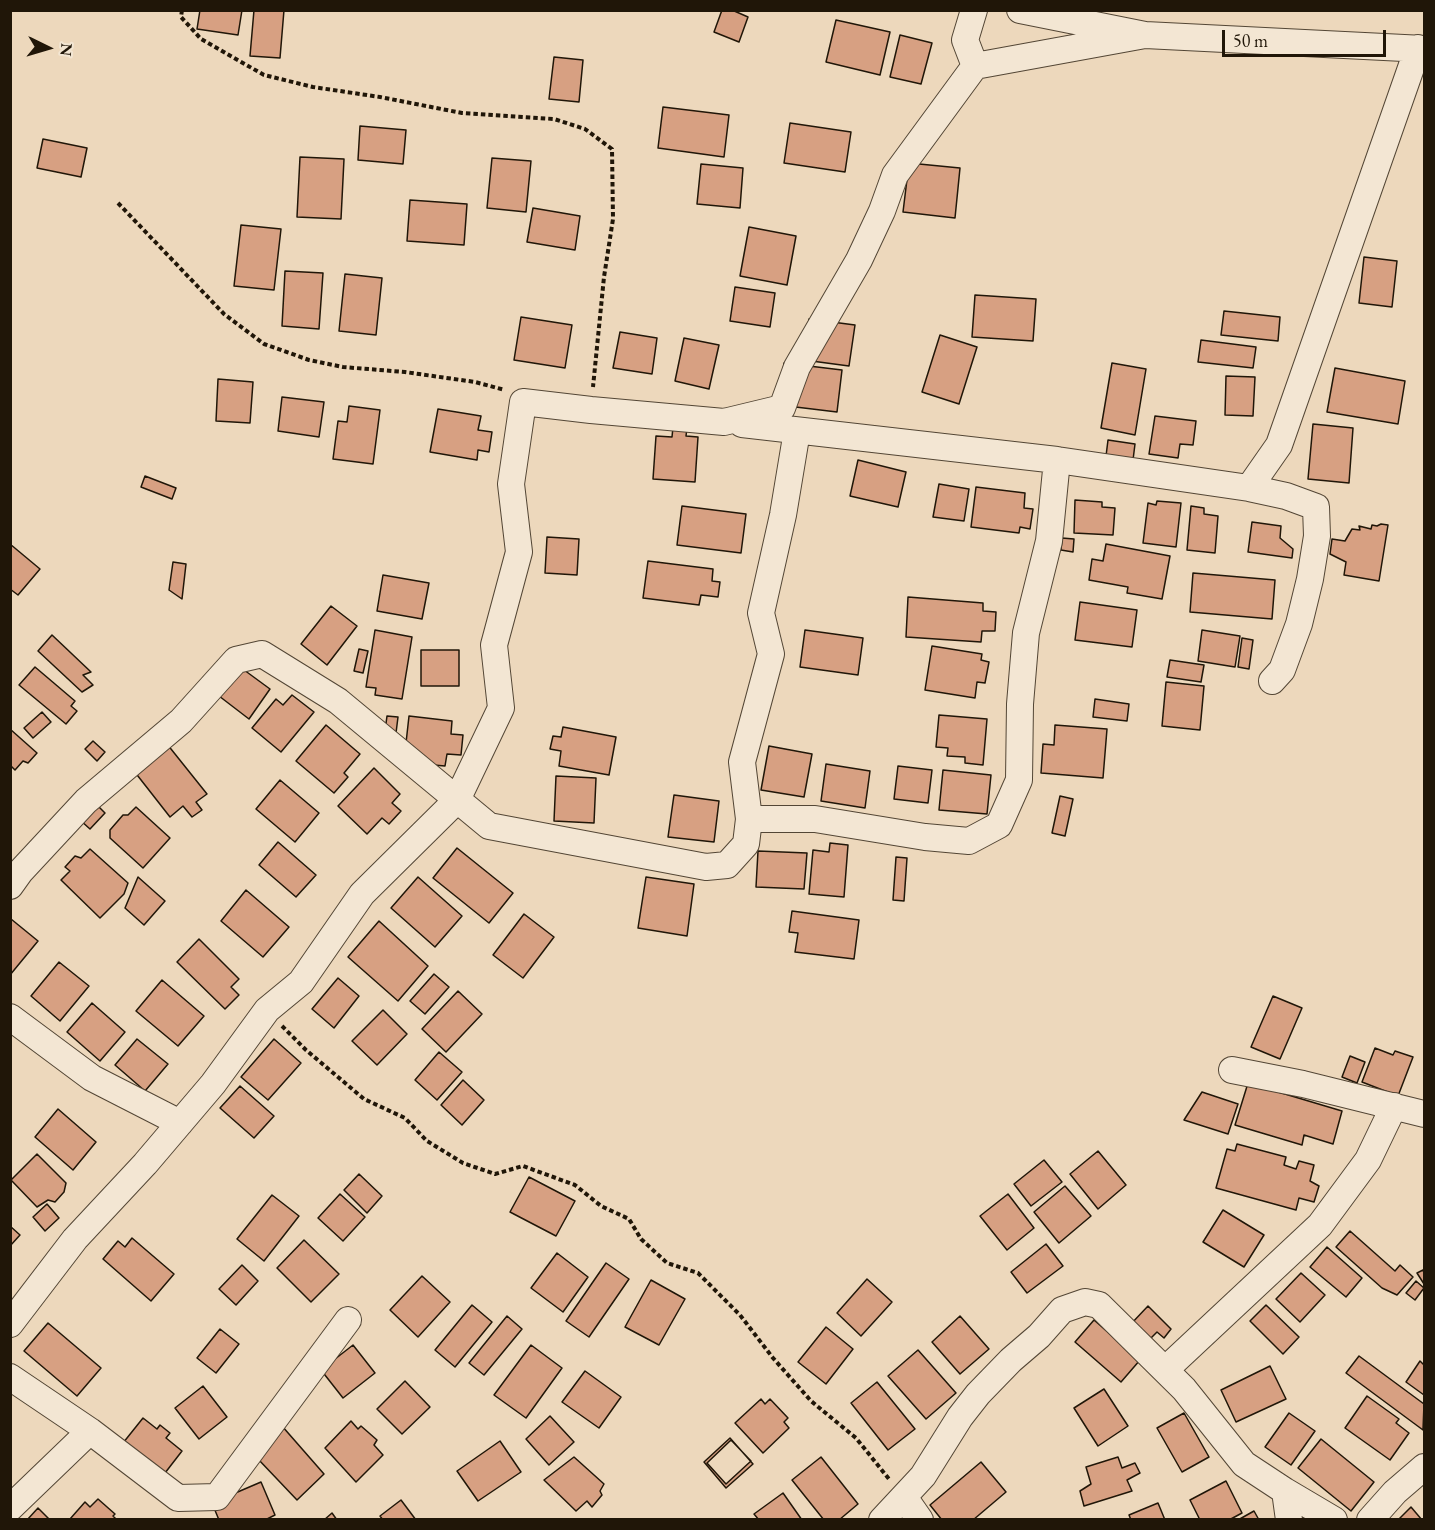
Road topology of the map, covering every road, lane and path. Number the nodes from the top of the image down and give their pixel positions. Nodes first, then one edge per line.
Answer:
1 (182, 10) edge
2 (974, 10) edge
3 (1020, 10) edge
4 (1145, 35) junction
5 (1421, 49) edge
6 (975, 66) junction
7 (118, 203) dead end
8 (592, 391) dead end
9 (514, 392) dead end
10 (724, 422) junction
11 (798, 431) junction
12 (1057, 460) junction
13 (1249, 488) junction
14 (1272, 681) dead end
15 (457, 800) junction
16 (749, 819) junction
17 (10, 886) edge
18 (267, 1011) junction
19 (10, 1017) edge
20 (1232, 1070) dead end
21 (1394, 1106) junction
22 (1425, 1114) edge
23 (180, 1123) junction
24 (348, 1320) dead end
25 (10, 1324) edge
26 (1165, 1370) junction
27 (10, 1377) edge
28 (90, 1431) junction
29 (1425, 1467) edge
30 (1285, 1491) junction
31 (904, 1497) junction
32 (10, 1508) edge
33 (882, 1520) edge
34 (920, 1520) edge
35 (1289, 1520) edge
36 (1334, 1520) edge
37 (1370, 1520) edge

1 - 8 path
2 - 6 street
3 - 4 street
4 - 5 street
4 - 6 street
5 - 13 street
6 - 10 street
7 - 9 path
10 - 11 street
10 - 15 street
11 - 12 street
11 - 16 street
12 - 13 street
12 - 16 street
13 - 14 street
15 - 16 street
15 - 17 street
15 - 18 street
18 - 23 street
18 - 31 path
19 - 23 street
20 - 21 street
21 - 22 street
21 - 26 street
23 - 25 street
24 - 28 street
26 - 30 street
26 - 31 street
27 - 28 street
28 - 32 street
29 - 37 street
30 - 35 street
30 - 36 street
31 - 33 street
31 - 34 street

